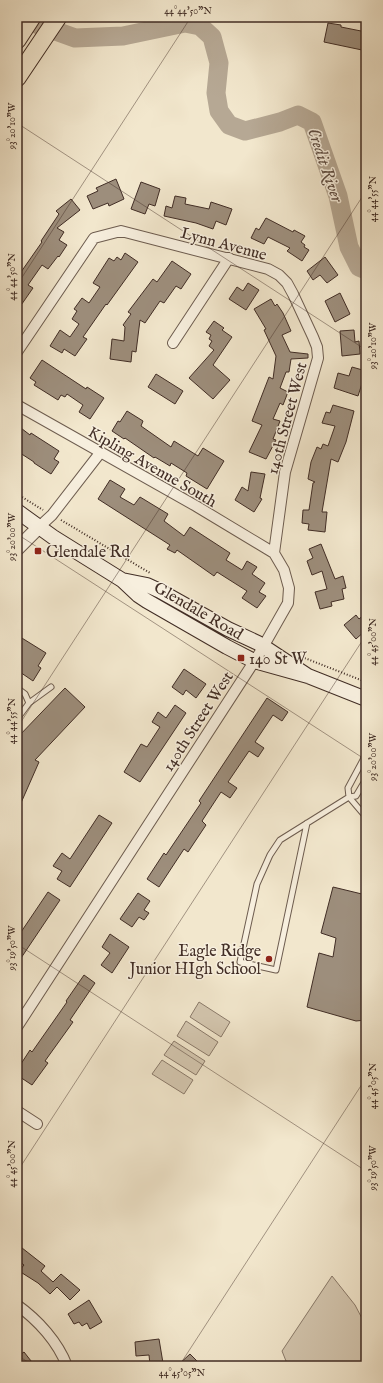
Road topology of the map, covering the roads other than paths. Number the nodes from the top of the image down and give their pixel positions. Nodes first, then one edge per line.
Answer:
1 (32, 17) edge
2 (58, 17) edge
3 (17, 40) edge
4 (17, 78) edge
5 (229, 258) junction
6 (173, 343) dead end
7 (17, 352) edge
8 (318, 358) joint
9 (17, 405) edge
10 (100, 453) junction
11 (17, 511) edge
12 (40, 527) junction
13 (17, 549) edge
14 (274, 553) junction
15 (122, 580) junction
16 (263, 646) junction
17 (254, 661) junction
18 (308, 676) junction
19 (51, 687) dead end
20 (17, 688) edge
21 (366, 699) edge
22 (29, 703) junction
23 (17, 719) edge
24 (366, 751) edge
25 (366, 779) edge
26 (349, 798) junction
27 (366, 817) edge
28 (307, 823) junction
29 (17, 1027) edge
30 (17, 1111) edge
31 (37, 1124) dead end
32 (17, 1305) edge
33 (67, 1366) edge

1 - 3 highway
2 - 4 highway
5 - 6 street
5 - 7 street, Lynn Avenue
5 - 8 street, Lynn Avenue
8 - 14 street, 140th Street West
9 - 10 street, Kipling Avenue South
10 - 12 street
10 - 14 street, Kipling Avenue South
11 - 12 main road, Glendale Road
12 - 13 street
12 - 15 main road, Glendale Road
14 - 16 street, 140th Street West
15 - 16 main road, Glendale Road
15 - 17 main road, Glendale Road
16 - 17 street, 140th Street West
16 - 18 main road, Glendale Road
17 - 18 main road, Glendale Road
17 - 29 street, 140th Street West
18 - 21 main road, Glendale Road
19 - 22 lane
20 - 22 lane
22 - 23 lane
24 - 26 lane
25 - 26 lane
26 - 27 lane
26 - 28 lane
28 - 28 lane
30 - 31 street
32 - 33 street

